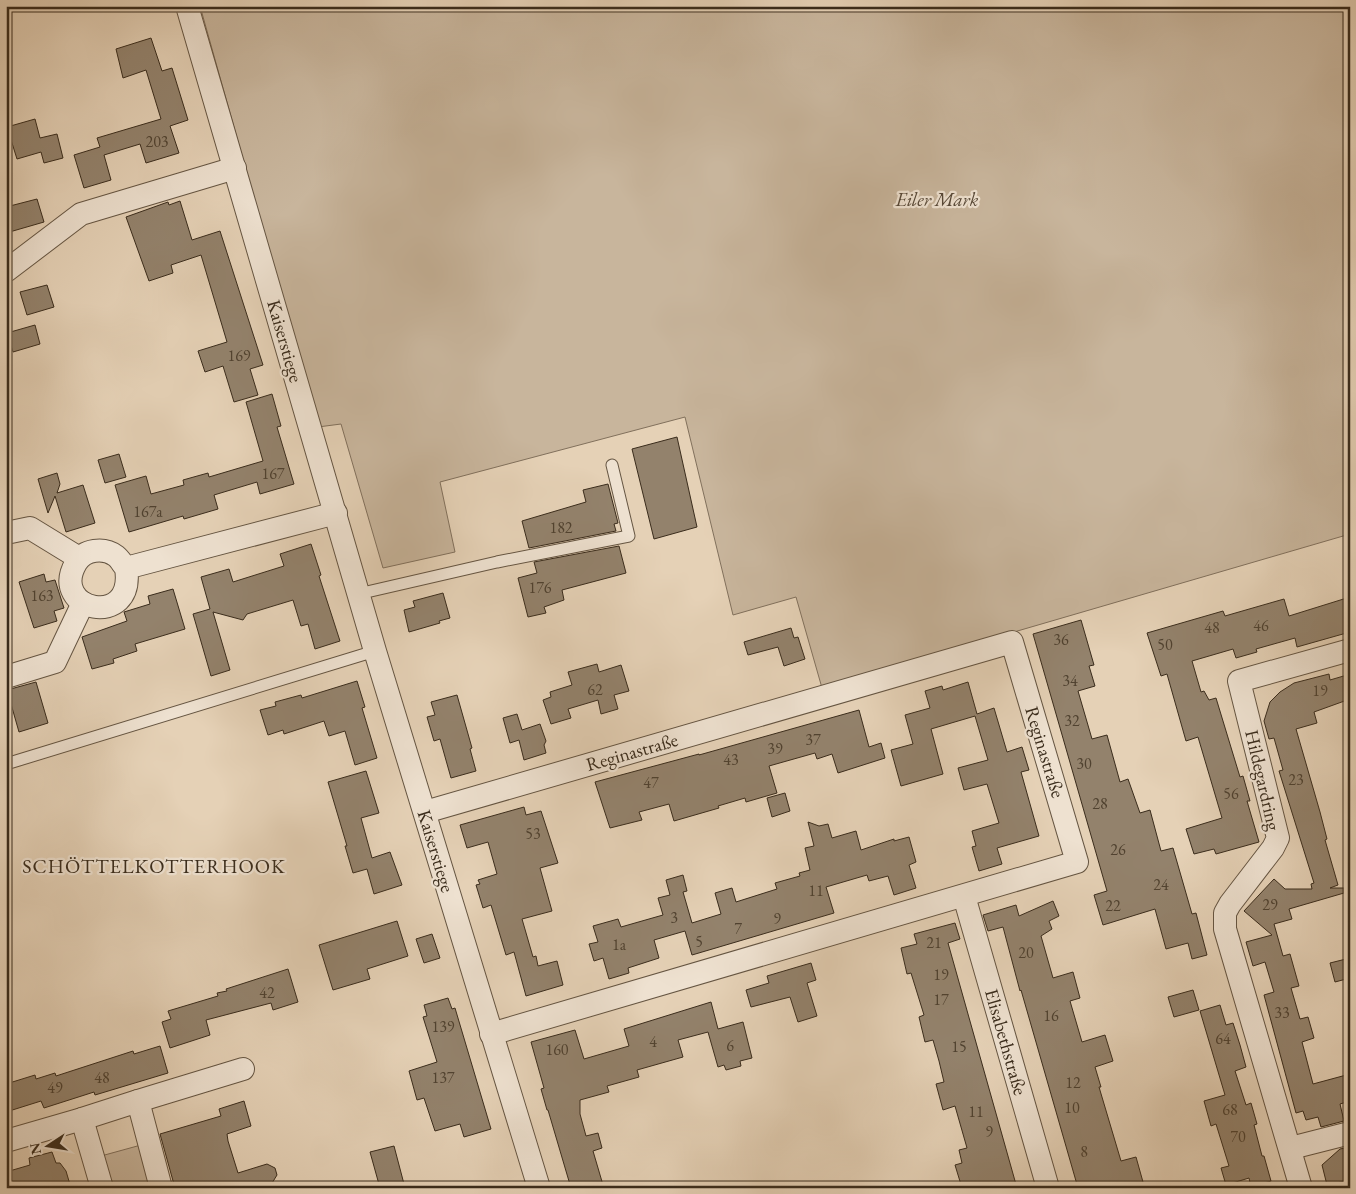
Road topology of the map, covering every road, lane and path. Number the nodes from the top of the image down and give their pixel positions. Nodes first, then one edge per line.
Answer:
1 (188, 6) edge
2 (235, 168) junction
3 (6, 270) edge
4 (612, 465) dead end
5 (336, 513) junction
6 (6, 533) edge
7 (79, 558) junction
8 (126, 568) junction
9 (358, 594) junction
10 (83, 603) junction
11 (1350, 650) edge
12 (375, 651) junction
13 (6, 677) edge
14 (6, 764) edge
15 (425, 812) junction
16 (964, 896) junction
17 (491, 1034) junction
18 (243, 1069) dead end
19 (138, 1101) junction
20 (82, 1119) junction
21 (1350, 1133) edge
22 (6, 1141) edge
23 (1290, 1148) junction
24 (102, 1188) edge
25 (161, 1188) edge
26 (540, 1188) edge
27 (1048, 1188) edge
28 (1301, 1188) edge

1 - 2 street, Kaiserstiege
2 - 3 street
2 - 5 street, Kaiserstiege
4 - 9 lane
5 - 8 street
5 - 9 street, Kaiserstiege
6 - 7 street
7 - 8 street
7 - 10 street
8 - 10 street
9 - 12 street, Kaiserstiege
10 - 13 street
11 - 23 street, Hildegardring
12 - 14 lane
12 - 15 street, Kaiserstiege
15 - 16 street, Reginastraße
15 - 17 street, Kaiserstiege
16 - 17 street, Reginastraße
16 - 27 street, Elisabethstraße
17 - 26 street, Kaiserstiege
18 - 19 street
19 - 20 street
19 - 25 street
20 - 22 street
20 - 24 street
21 - 23 street
23 - 28 street, Hildegardring

